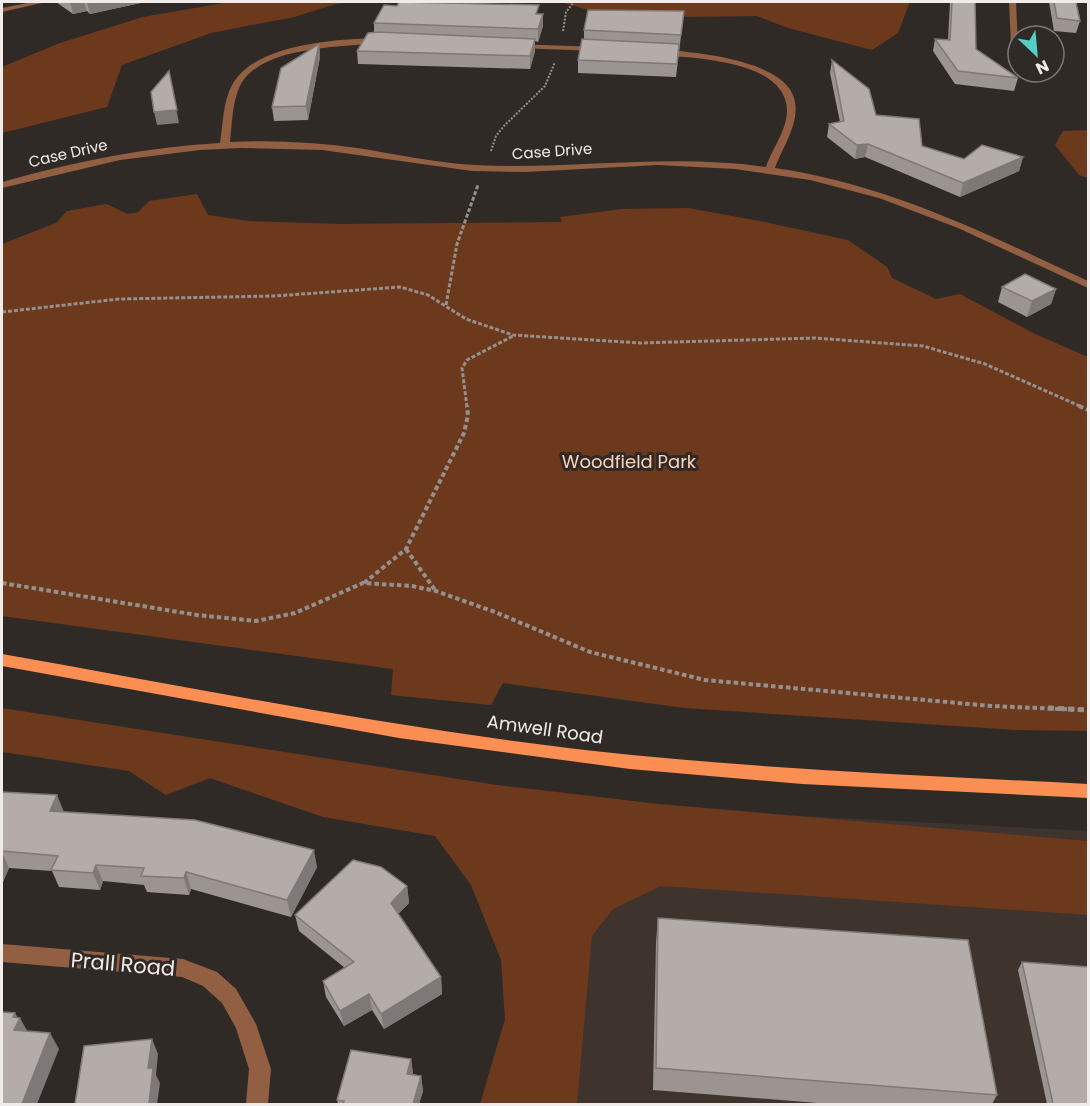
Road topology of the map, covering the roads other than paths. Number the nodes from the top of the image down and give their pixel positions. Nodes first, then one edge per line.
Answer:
1 (42, 2) edge
2 (1012, 2) edge
3 (2, 10) edge
4 (1014, 24) edge
5 (393, 41) edge
6 (500, 45) edge
7 (608, 50) edge
8 (656, 51) edge
9 (225, 145) junction
10 (770, 169) junction
11 (2, 185) edge
12 (1089, 285) edge
13 (2, 660) edge
14 (1089, 790) edge
15 (2, 953) edge
16 (257, 1104) edge

1 - 3 street
2 - 4 street
5 - 9 street
6 - 7 street
8 - 10 street
9 - 10 street, Case Drive
9 - 11 street, Case Drive
10 - 12 street, Case Drive
13 - 14 main road, Amwell Road
15 - 16 street, Prall Road

